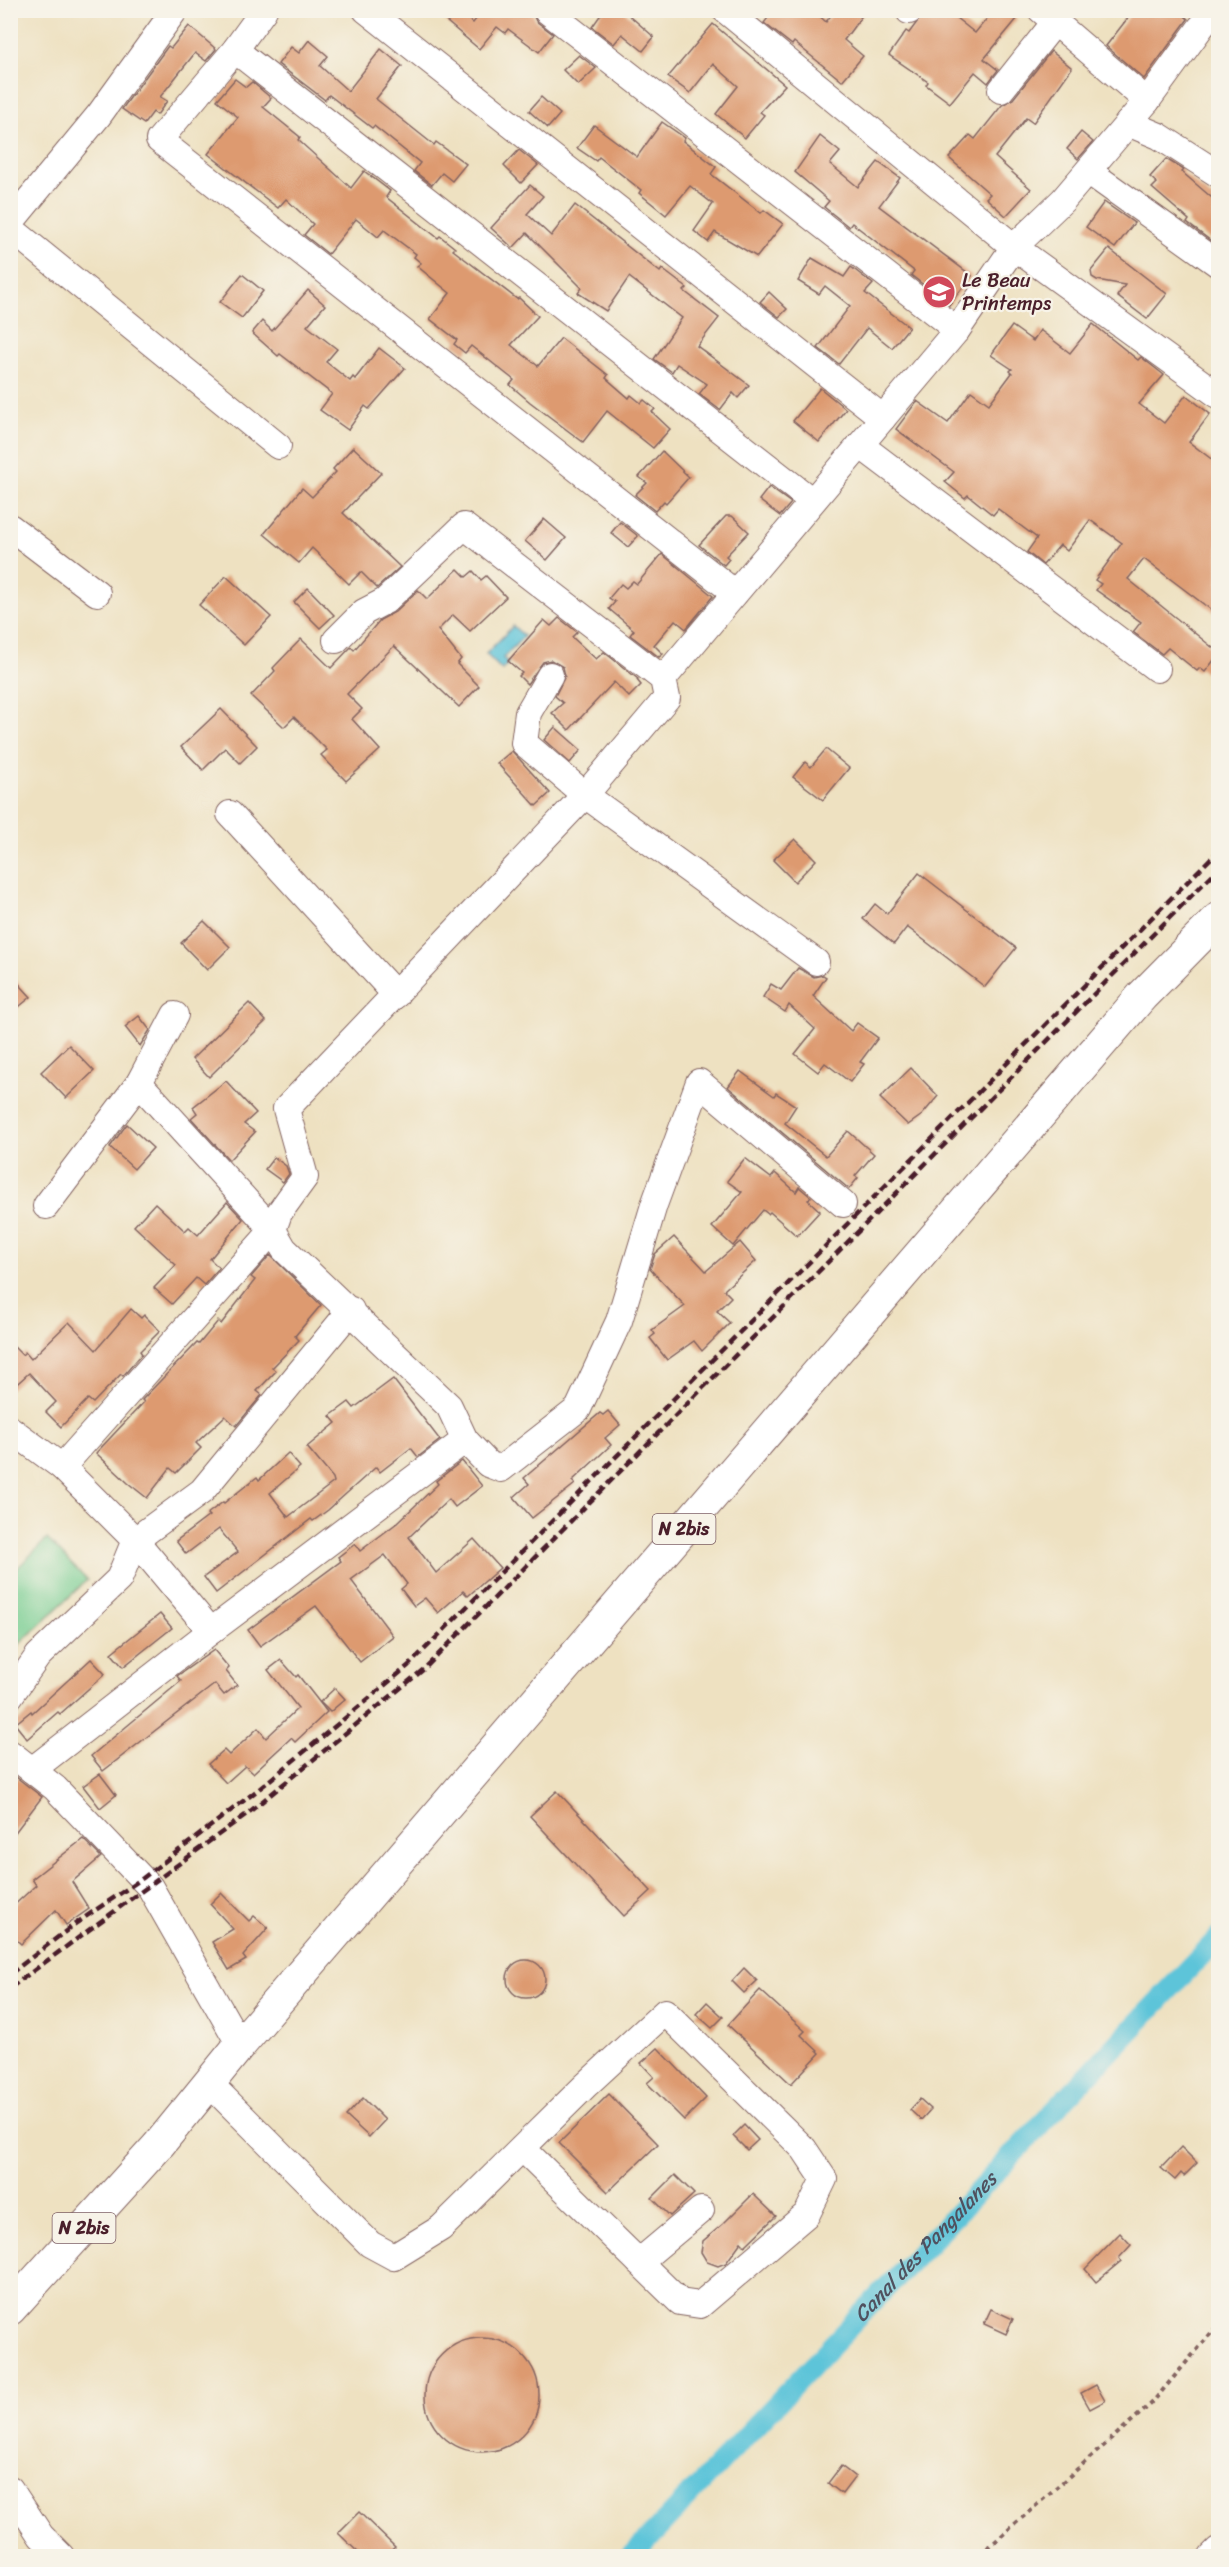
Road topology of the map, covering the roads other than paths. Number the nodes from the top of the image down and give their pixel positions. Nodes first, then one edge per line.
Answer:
1 (176, 10) edge
2 (264, 10) edge
3 (366, 10) edge
4 (546, 10) edge
5 (725, 10) edge
6 (1216, 10) edge
7 (1048, 16) edge
8 (235, 50) junction
9 (1001, 90) dead end
10 (1147, 101) junction
11 (1128, 123) junction
12 (1088, 171) junction
13 (1218, 174) edge
14 (10, 223) edge
15 (10, 228) edge
16 (1014, 247) junction
17 (1218, 264) edge
18 (957, 330) junction
19 (1218, 395) edge
20 (883, 418) junction
21 (860, 445) junction
22 (278, 446) dead end
23 (812, 501) junction
24 (10, 527) edge
25 (97, 593) dead end
26 (735, 593) junction
27 (336, 640) dead end
28 (1157, 669) dead end
29 (549, 675) dead end
30 (663, 679) junction
31 (585, 795) junction
32 (230, 814) dead end
33 (1218, 919) edge
34 (816, 962) dead end
35 (396, 995) junction
36 (175, 1016) dead end
37 (139, 1083) junction
38 (843, 1204) dead end
39 (46, 1206) dead end
40 (273, 1230) junction
41 (351, 1310) junction
42 (10, 1429) edge
43 (465, 1440) junction
44 (62, 1467) junction
45 (135, 1540) junction
46 (211, 1631) junction
47 (10, 1696) edge
48 (10, 1753) edge
49 (32, 1770) junction
50 (240, 2045) junction
51 (209, 2083) junction
52 (522, 2148) junction
53 (701, 2210) dead end
54 (639, 2262) junction
55 (10, 2309) edge
56 (10, 2489) edge
57 (1218, 2550) edge
58 (62, 2556) edge
59 (1212, 2556) edge

1 - 14 street
2 - 8 street
3 - 20 street
4 - 18 street
5 - 16 street
6 - 10 street
7 - 9 street
7 - 10 street
8 - 23 street
8 - 26 street
10 - 11 street
11 - 12 street
11 - 13 street
12 - 16 street
12 - 17 street
15 - 22 street
16 - 18 street
16 - 19 street
18 - 20 street
20 - 21 street
21 - 23 street
21 - 28 street
23 - 26 street
24 - 25 street
26 - 30 street
27 - 30 street
29 - 31 street
30 - 31 street
31 - 34 street
31 - 35 street
32 - 35 street
33 - 50 main road, N 2bis
35 - 40 street
36 - 37 street
37 - 39 street
37 - 40 street
38 - 43 street
40 - 41 street
40 - 44 street
41 - 43 street
41 - 45 street
42 - 44 street
43 - 46 street
44 - 45 street
45 - 46 street
45 - 47 street
46 - 49 street
48 - 49 street
49 - 50 street
50 - 51 main road, N 2bis
51 - 52 street
51 - 55 main road, N 2bis
52 - 54 street
52 - 54 street
53 - 54 street
56 - 58 street
57 - 59 street

